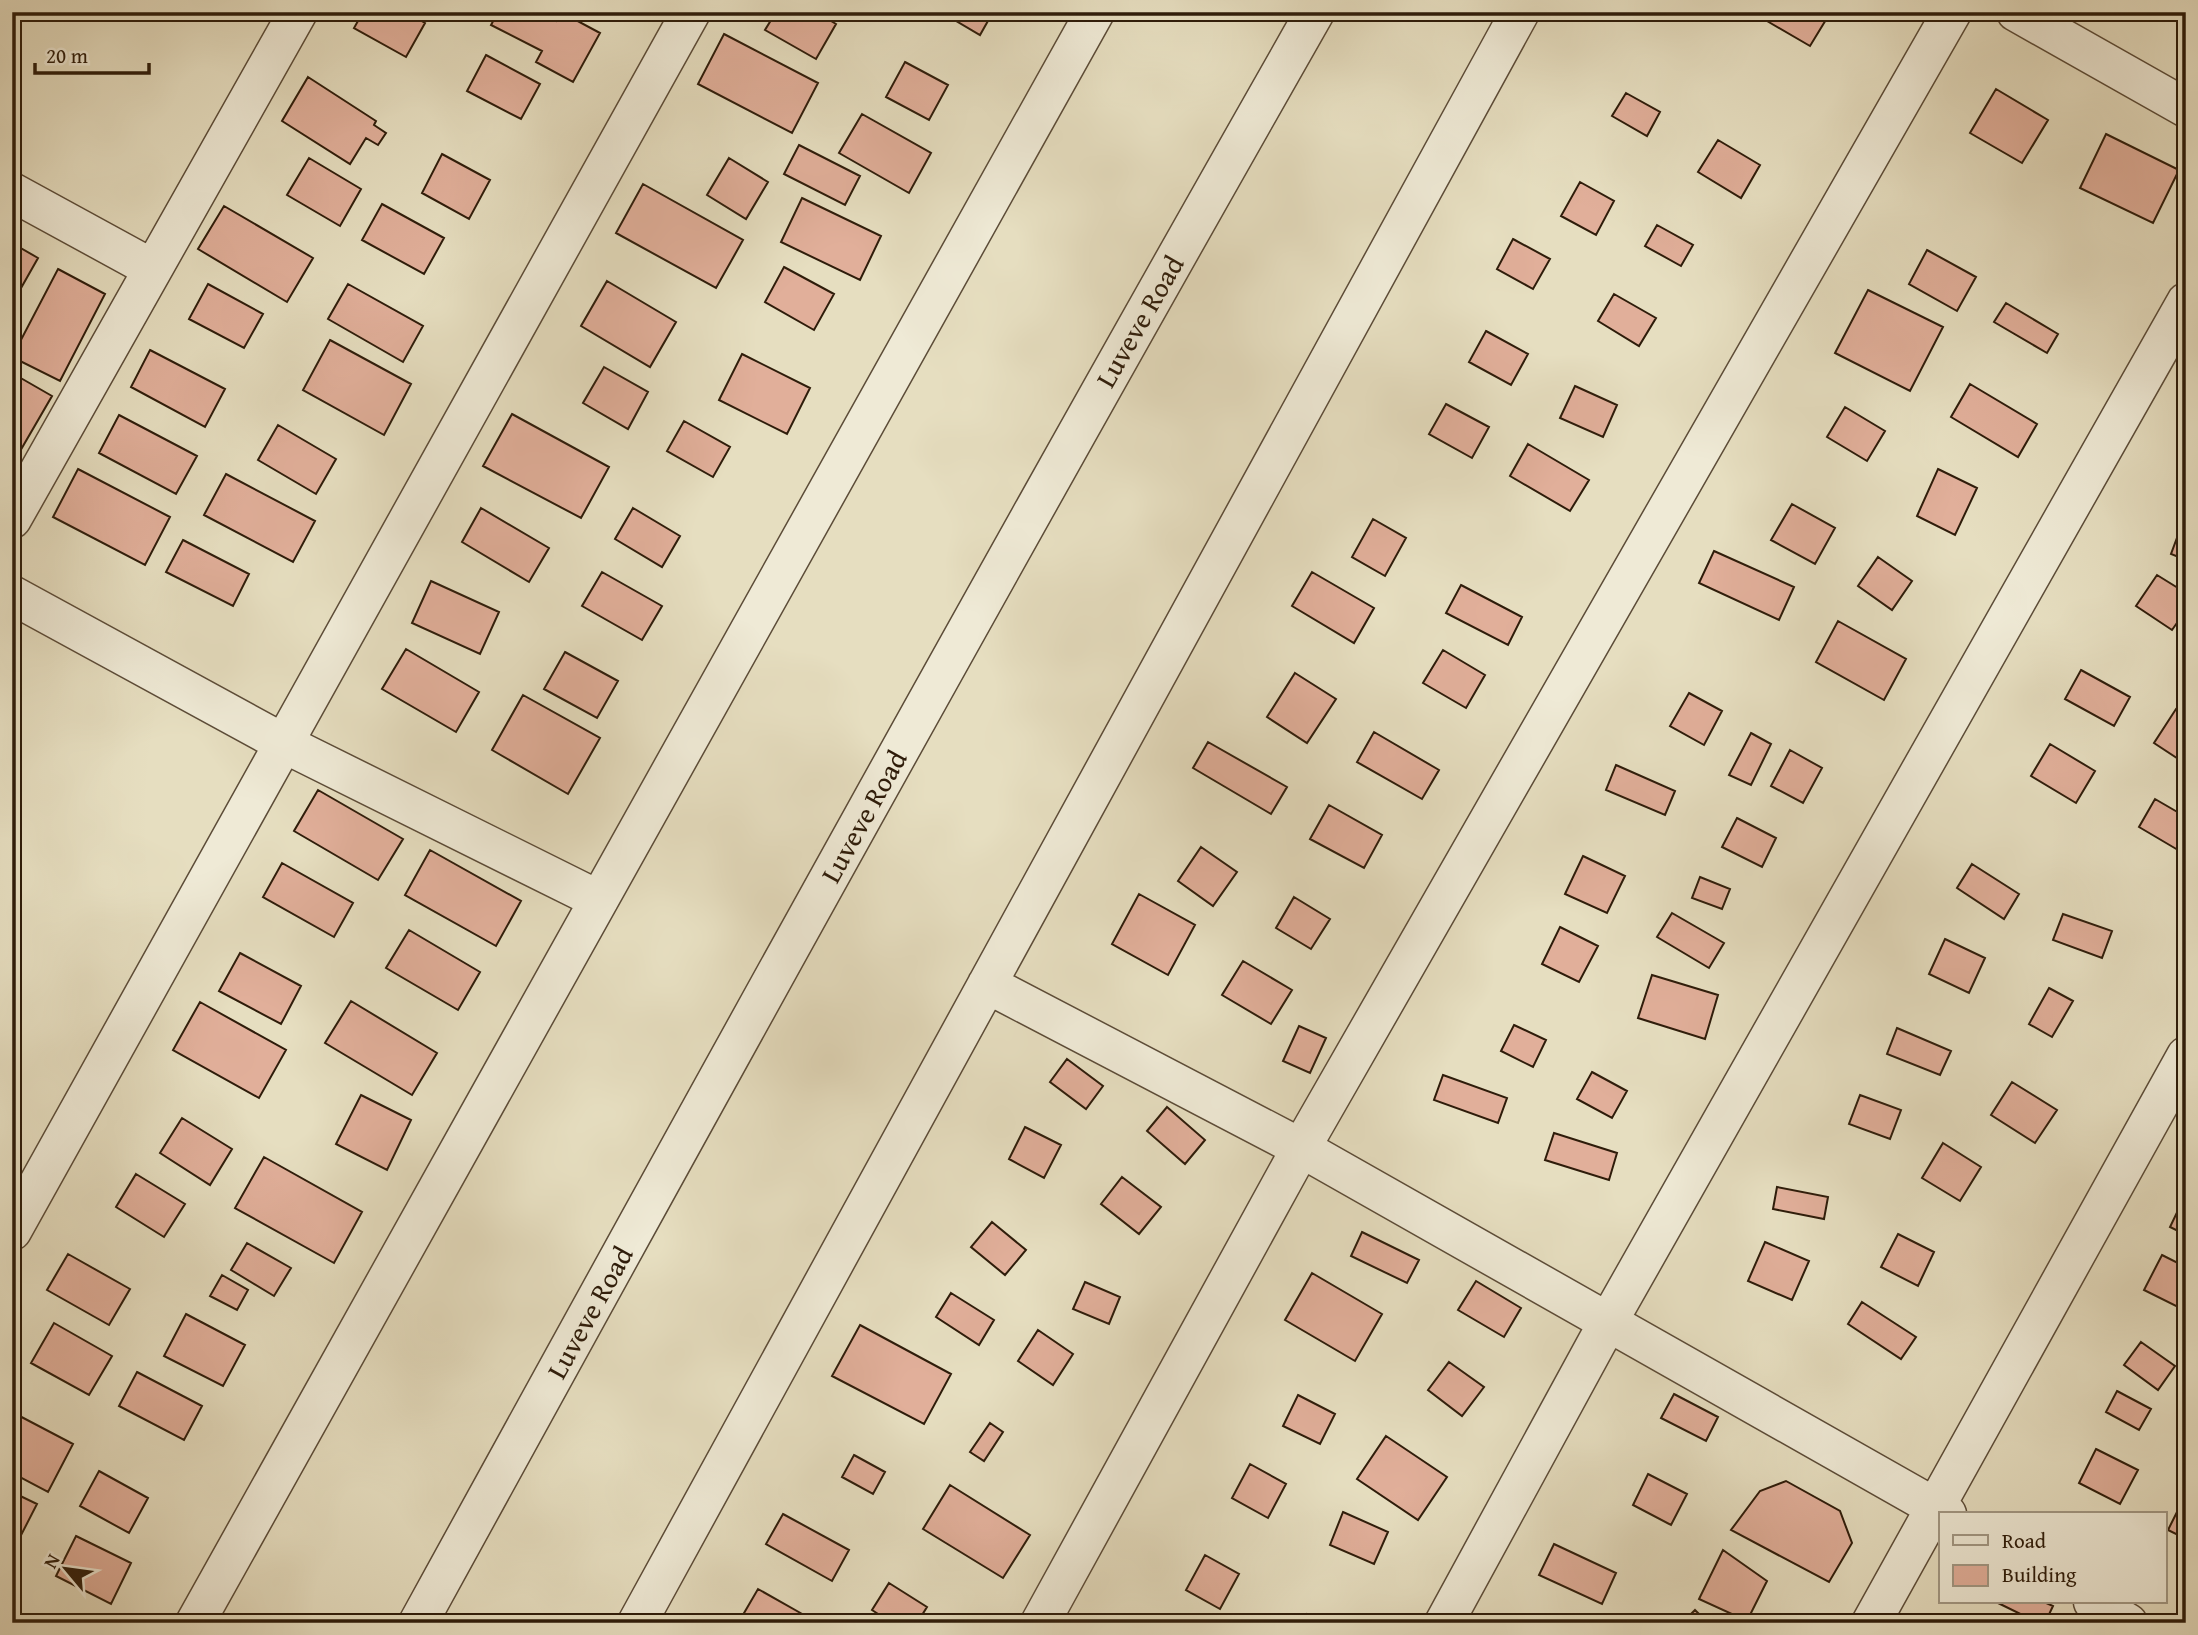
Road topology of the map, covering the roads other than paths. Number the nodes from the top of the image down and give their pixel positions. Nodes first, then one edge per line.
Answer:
1 (298, 12) edge
2 (691, 12) edge
3 (1095, 12) edge
4 (1315, 12) edge
5 (1520, 12) edge
6 (1952, 12) edge
7 (2016, 12) edge
8 (2186, 108) edge
9 (12, 192) edge
10 (153, 269) junction
11 (2186, 302) edge
12 (12, 519) edge
13 (12, 595) edge
14 (285, 744) junction
15 (599, 900) junction
16 (987, 984) junction
17 (2186, 1056) edge
18 (1301, 1148) junction
19 (12, 1231) edge
20 (1608, 1322) junction
21 (1941, 1511) edge
22 (1939, 1514) edge
23 (2096, 1604) edge
24 (195, 1623) edge
25 (418, 1623) edge
26 (637, 1623) edge
27 (1040, 1623) edge
28 (1444, 1623) edge
29 (1871, 1623) edge
30 (2128, 1623) edge

1 - 10 street
2 - 14 street
3 - 15 street
4 - 25 street, Luveve Road
5 - 16 street
6 - 18 street
7 - 8 street
9 - 10 street
10 - 12 street
11 - 20 street
13 - 14 street
14 - 15 street
14 - 19 street
15 - 24 street
16 - 18 street
16 - 26 street
17 - 21 street
18 - 20 street
18 - 27 street
20 - 21 street
20 - 28 street
22 - 29 street
23 - 30 street

